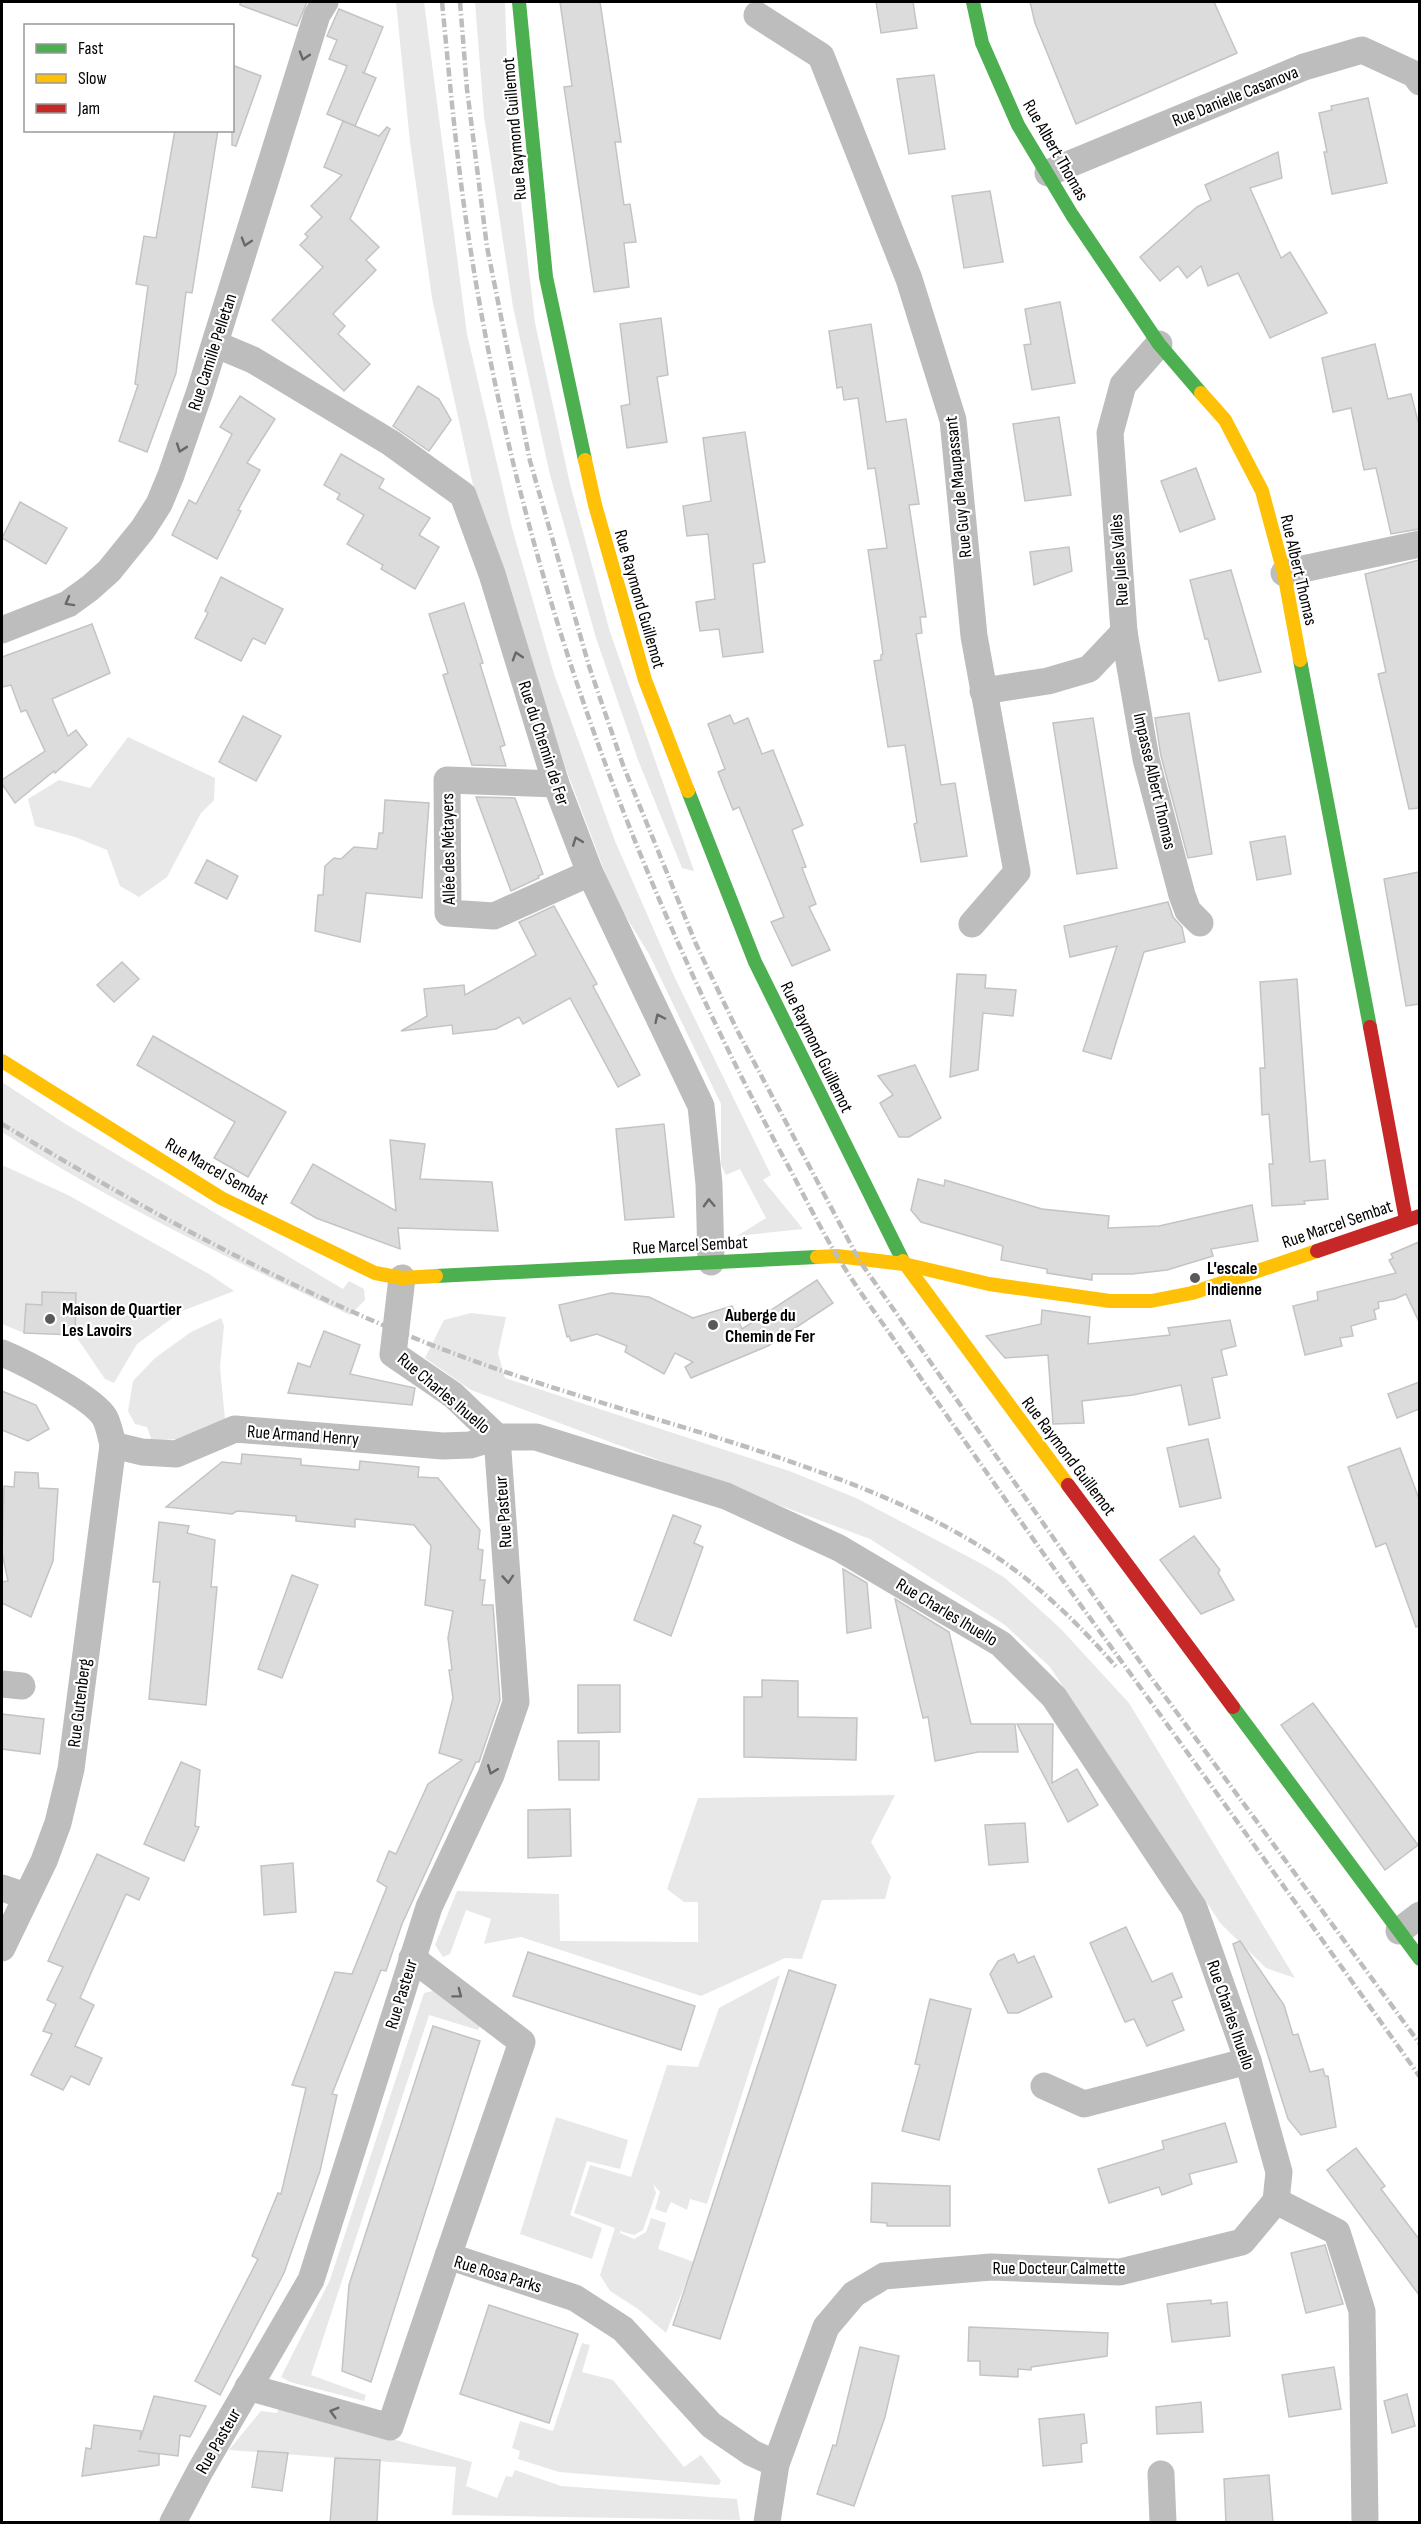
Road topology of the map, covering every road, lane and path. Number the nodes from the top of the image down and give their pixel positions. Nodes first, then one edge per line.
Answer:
1 (325, 2) edge
2 (519, 2) edge
3 (973, 2) edge
4 (758, 15) dead end
5 (1419, 82) edge
6 (1047, 173) junction
7 (215, 344) junction
8 (1159, 344) junction
9 (1419, 544) edge
10 (1284, 573) junction
11 (2, 630) edge
12 (1124, 632) junction
13 (983, 691) junction
14 (556, 784) junction
15 (590, 873) junction
16 (1200, 923) dead end
17 (972, 924) dead end
18 (2, 1061) edge
19 (1413, 1218) edge
20 (711, 1262) junction
21 (904, 1264) junction
22 (402, 1278) junction
23 (2, 1353) edge
24 (497, 1437) junction
25 (113, 1445) junction
26 (14, 1892) edge
27 (1409, 1923) edge
28 (2, 1948) edge
29 (412, 1958) junction
30 (1419, 1959) edge
31 (1248, 2061) junction
32 (1044, 2086) dead end
33 (1276, 2201) junction
34 (448, 2256) junction
35 (248, 2387) junction
36 (776, 2464) junction
37 (1161, 2474) dead end
38 (172, 2523) edge
39 (767, 2523) edge
40 (1163, 2523) edge
41 (1365, 2523) edge

1 -> 7 street, Rue Camille Pelletan
2 - 21 street, Rue Raymond Guillemot
3 - 6 street, Rue Albert Thomas
4 - 13 street, Rue Guy de Maupassant
5 - 6 street, Rue Danielle Casanova
6 - 8 street, Rue Albert Thomas
7 -> 11 street, Rue Camille Pelletan
14 -> 7 street, Rue du Chemin de Fer
8 - 10 street, Rue Albert Thomas
8 - 12 street, Rue Jules Vallès
9 - 10 street
10 - 19 street, Rue Albert Thomas
12 - 13 street, Rue Jules Vallès
12 - 16 street, Impasse Albert Thomas
13 - 17 street, Rue Guy de Maupassant
15 -> 14 street, Rue du Chemin de Fer
14 - 15 street, Allée des Métayers
20 -> 15 street, Rue du Chemin de Fer
18 - 22 street, Rue Marcel Sembat
19 - 21 street, Rue Marcel Sembat
20 - 21 street, Rue Marcel Sembat
20 - 22 street, Rue Marcel Sembat
21 - 27 street, Rue Raymond Guillemot
22 - 24 street, Rue Charles Ihuello
23 - 25 street
24 - 25 street, Rue Armand Henry
24 -> 29 street, Rue Pasteur
24 - 31 street, Rue Charles Ihuello
25 - 26 street, Rue Gutenberg
26 - 28 street, Rue Gutenberg
27 - 30 street, Rue Raymond Guillemot
29 -> 34 street
29 - 35 street, Rue Pasteur
31 - 32 street
31 - 33 street, Rue Charles Ihuello
33 - 36 street, Rue Docteur Calmette
33 - 41 street
34 -> 35 street, Rue Rosa Parks
34 - 36 street, Rue Rosa Parks
35 - 38 street, Rue Pasteur
36 - 39 street, Rue Docteur Calmette
37 - 40 street

